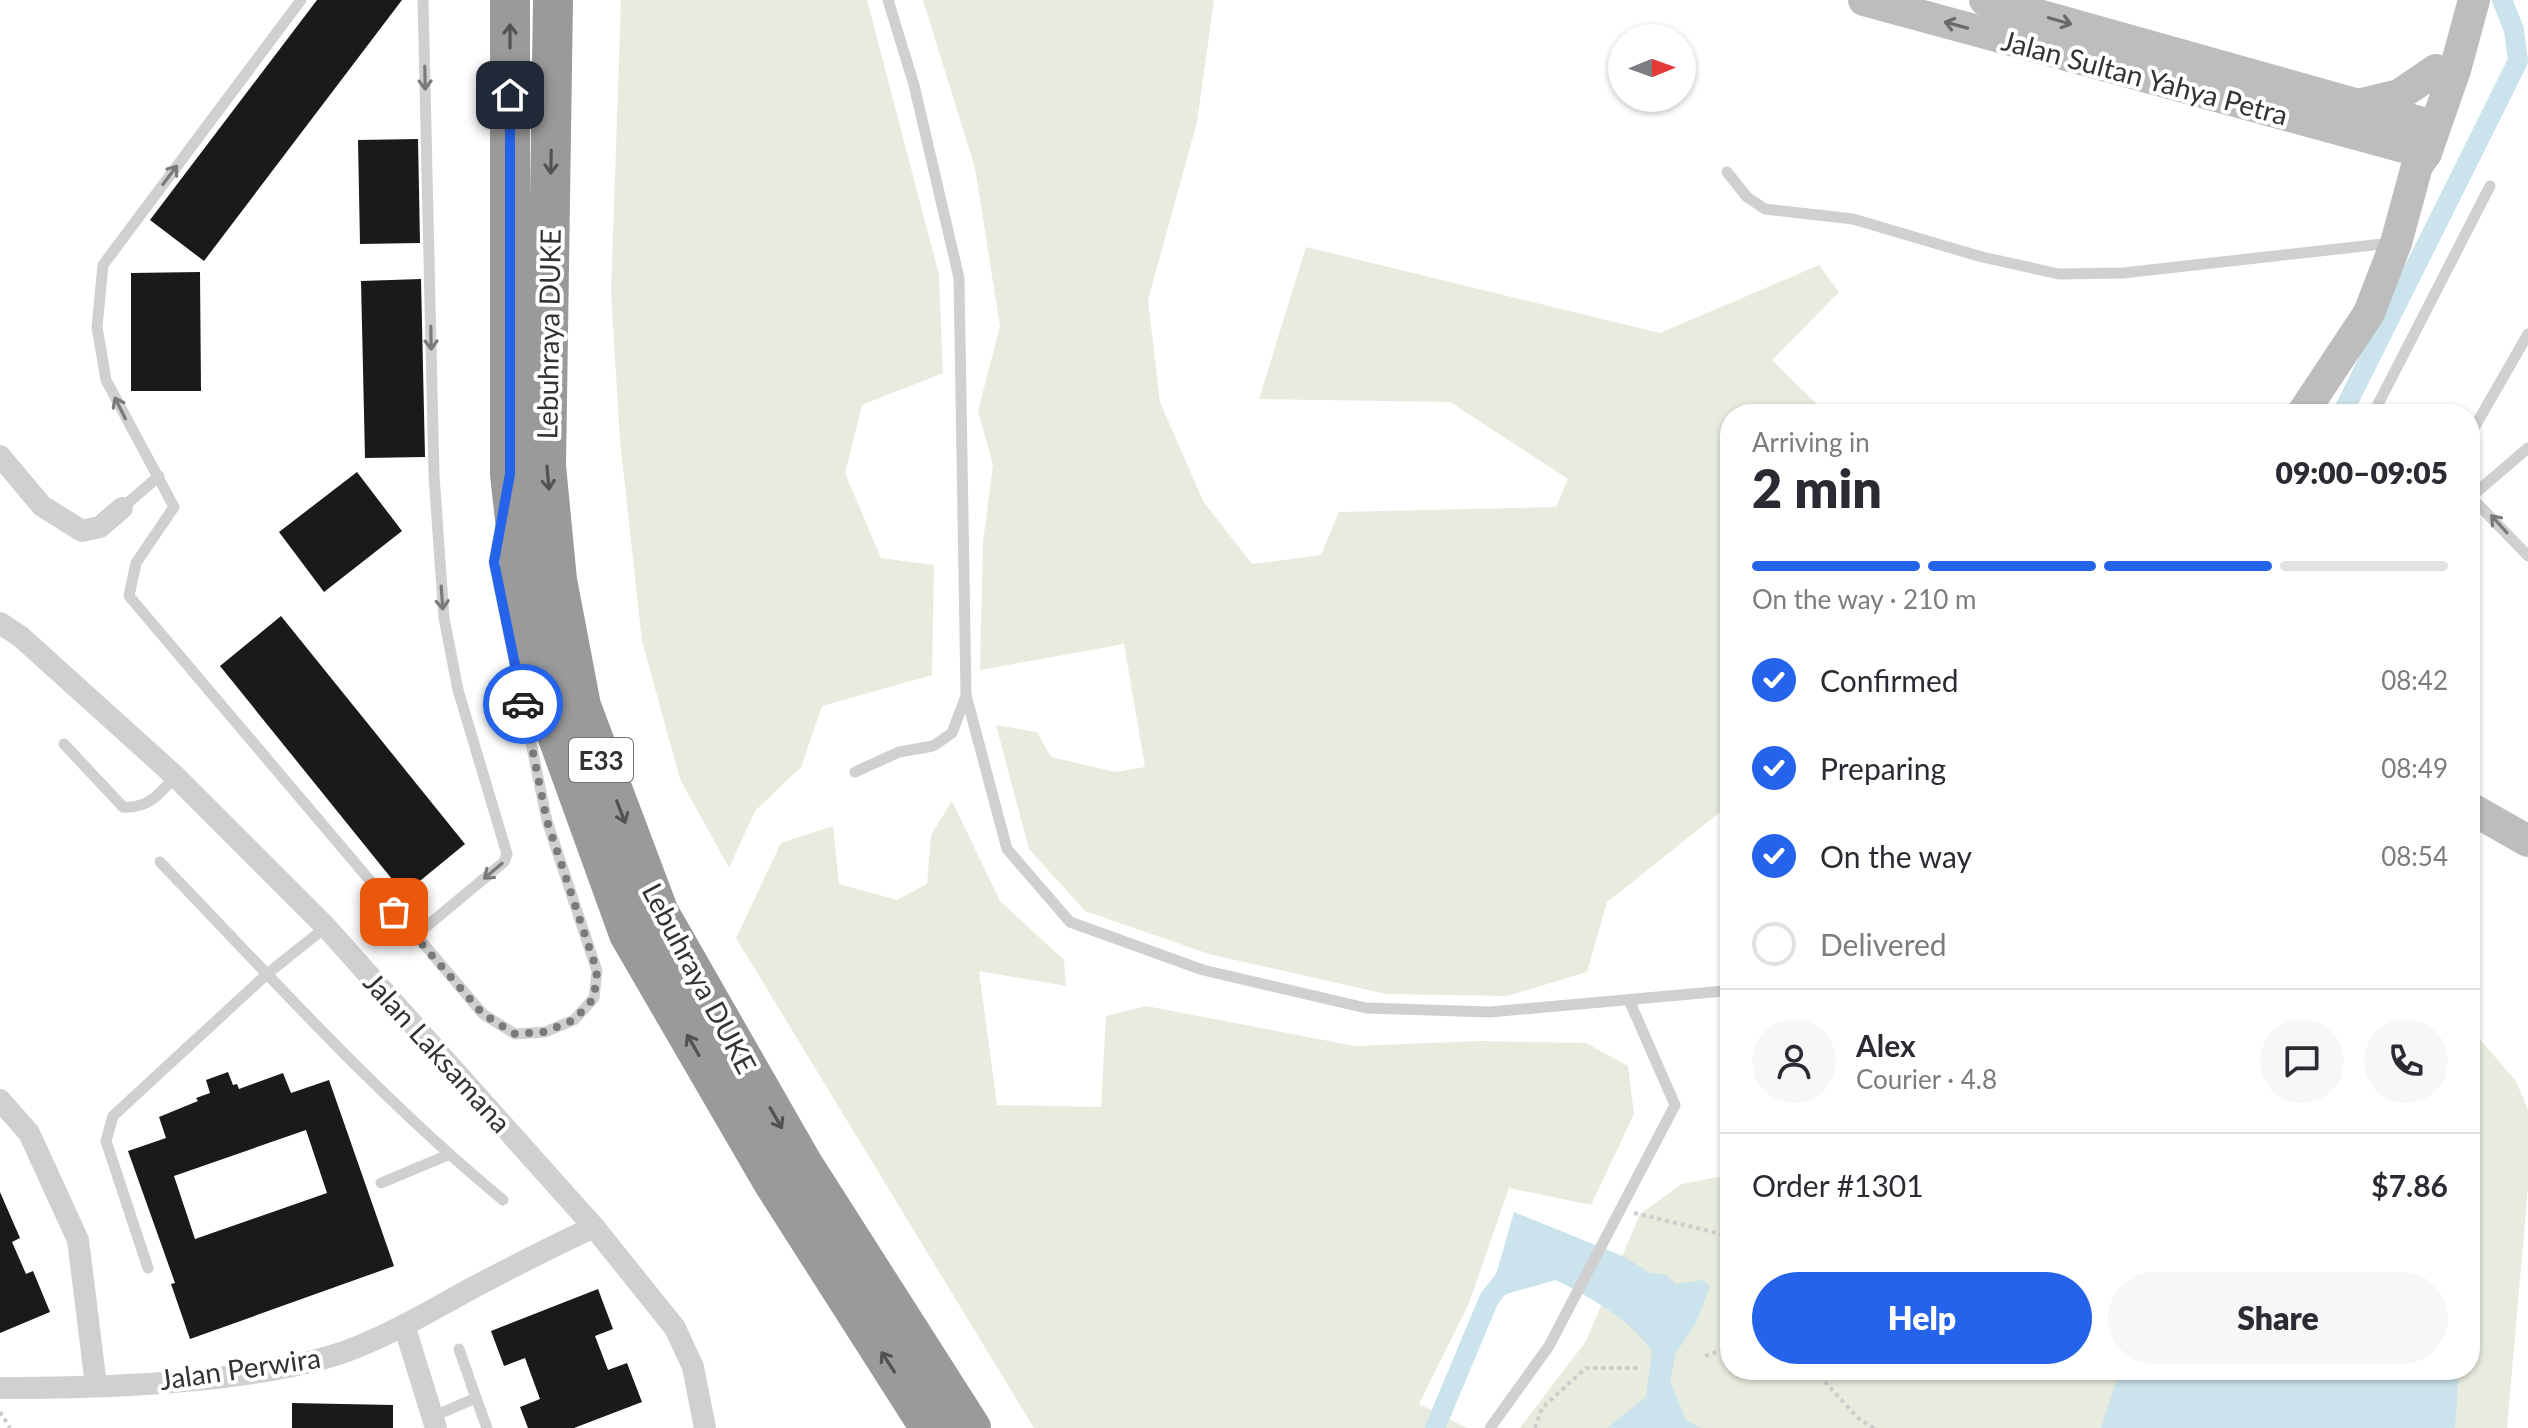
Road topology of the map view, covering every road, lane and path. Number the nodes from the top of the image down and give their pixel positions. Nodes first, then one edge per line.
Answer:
1 (301, 0) edge
2 (423, 0) edge
3 (510, 0) edge
4 (553, 0) edge
5 (888, 0) edge
6 (1864, 0) edge
7 (1985, 0) edge
8 (2459, 0) edge
9 (2474, 0) edge
10 (2436, 70) junction
11 (2357, 119) junction
12 (2421, 143) junction
13 (1727, 172) dead end
14 (2490, 186) dead end
15 (2400, 230) junction
16 (2528, 334) edge
17 (2309, 404) edge
18 (2378, 404) edge
19 (2480, 418) edge
20 (2528, 448) edge
21 (0, 456) edge
22 (510, 474) junction
23 (159, 476) junction
24 (2480, 488) edge
25 (2480, 505) edge
26 (122, 508) joint
27 (2528, 556) edge
28 (0, 623) edge
29 (966, 695) junction
30 (64, 744) dead end
31 (855, 772) dead end
32 (175, 776) junction
33 (2480, 814) edge
34 (2528, 841) edge
35 (160, 862) dead end
36 (326, 927) junction
37 (415, 936) junction
38 (267, 974) junction
39 (1720, 991) edge
40 (1629, 1000) junction
41 (0, 1100) edge
42 (448, 1155) junction
43 (381, 1183) dead end
44 (503, 1200) dead end
45 (1620, 1210) junction
46 (594, 1227) junction
47 (1720, 1234) edge
48 (148, 1268) dead end
49 (404, 1325) junction
50 (459, 1349) dead end
51 (1720, 1351) edge
52 (1705, 1356) dead end
53 (1642, 1368) dead end
54 (1823, 1380) edge
55 (96, 1385) junction
56 (0, 1388) edge
57 (476, 1398) junction
58 (0, 1412) edge
59 (435, 1422) edge
60 (10, 1428) edge
61 (487, 1428) edge
62 (705, 1428) edge
63 (930, 1428) edge
64 (971, 1428) edge
65 (1490, 1428) edge
66 (1535, 1428) edge
67 (1874, 1428) edge

23 -> 1 lane
2 -> 37 lane
22 -> 3 highway, Lebuhraya DUKE / E33
4 -> 64 highway, Lebuhraya DUKE / E33
5 - 29 lane
11 -> 6 main road, Jalan Sultan Yahya Petra
7 -> 11 main road, Jalan Sultan Yahya Petra
8 - 10 main road
9 - 12 main road
10 - 11 main road
10 - 12 main road
11 - 12 main road, Jalan Sultan Yahya Petra
11 - 15 main road
12 - 15 main road
13 - 15 lane
14 - 18 lane
15 - 17 main road
16 - 19 lane
20 - 24 lane
21 - 26 street
22 - 37 lane
63 -> 22 highway, Lebuhraya DUKE / E33
23 - 26 lane
23 - 37 lane
27 -> 25 lane
28 - 32 street, Jalan Laksamana
29 - 31 lane
29 - 40 lane
30 - 32 lane
32 - 36 street, Jalan Laksamana
33 - 34 main road
35 - 38 lane
36 - 38 lane
36 - 46 street, Jalan Laksamana
38 - 42 lane
38 - 48 lane
39 - 40 lane
40 - 45 lane
41 - 55 street
42 - 43 lane
42 - 44 lane
45 - 47 path
45 - 65 lane
46 - 49 street, Jalan Perwira
46 - 62 street, Jalan Laksamana
49 - 55 street, Jalan Perwira
49 - 59 street
50 - 57 lane
51 - 52 path
53 - 66 path
54 - 67 path
55 - 56 street, Jalan Perwira
57 - 59 lane
57 - 61 lane
58 - 60 path

